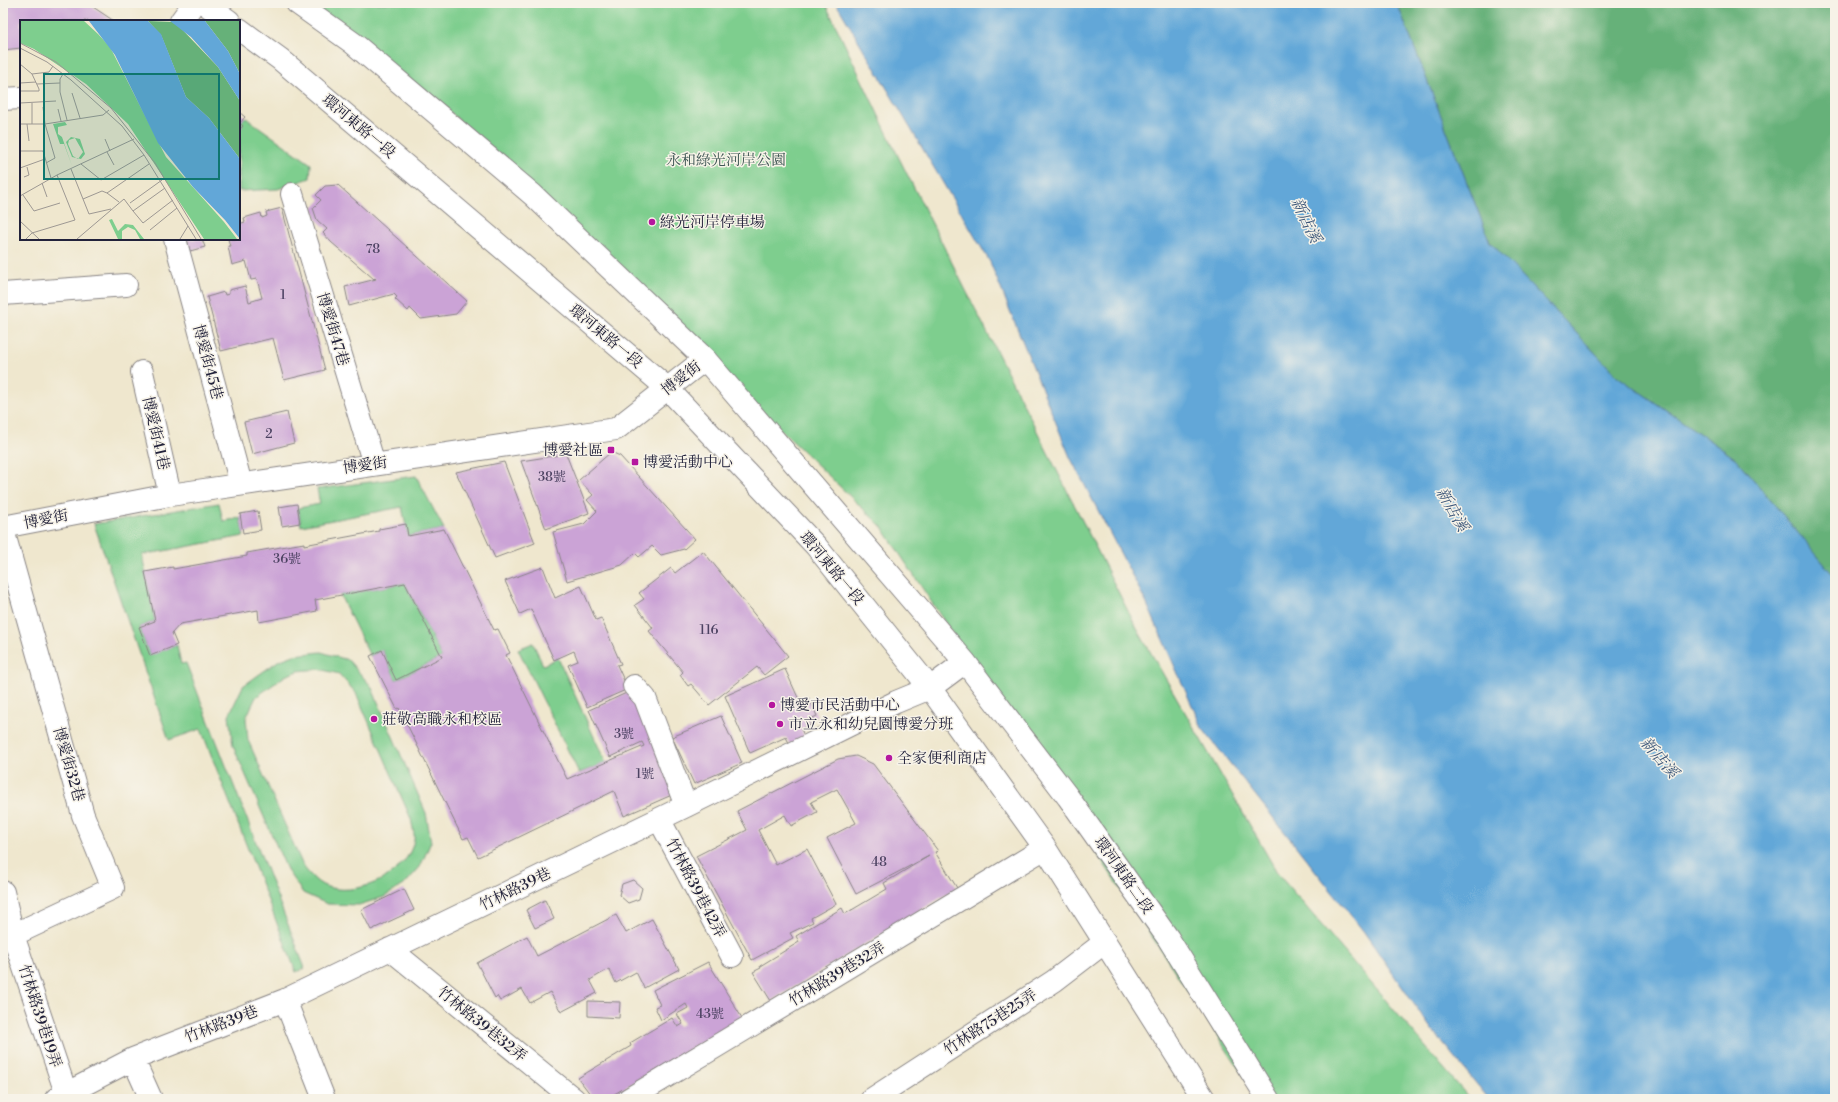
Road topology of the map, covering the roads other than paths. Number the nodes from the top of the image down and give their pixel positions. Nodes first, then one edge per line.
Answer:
1 (194, 3) edge
2 (204, 3) edge
3 (298, 3) edge
4 (182, 20) edge
5 (228, 20) edge
6 (240, 30) edge
7 (20, 98) edge
8 (3, 99) edge
9 (292, 194) dead end
10 (176, 240) edge
11 (126, 285) dead end
12 (3, 294) edge
13 (705, 359) junction
14 (142, 372) dead end
15 (667, 388) junction
16 (374, 464) junction
17 (241, 484) junction
18 (170, 495) junction
19 (3, 527) edge
20 (3, 530) edge
21 (965, 662) junction
22 (634, 686) dead end
23 (930, 688) junction
24 (686, 806) junction
25 (659, 819) junction
26 (1045, 848) junction
27 (3, 894) edge
28 (13, 935) junction
29 (1105, 942) junction
30 (390, 949) junction
31 (732, 956) dead end
32 (285, 1000) junction
33 (133, 1059) junction
34 (61, 1096) edge
35 (1265, 1098) edge
36 (151, 1099) edge
37 (324, 1099) edge
38 (574, 1099) edge
39 (629, 1099) edge
40 (872, 1099) edge
41 (1204, 1099) edge

1 - 4 street
2 - 5 street
3 - 13 street
6 - 15 street, 環河東路一段
7 - 8 street
9 - 16 street, 博愛街47巷
10 - 17 street, 博愛街45巷
11 - 12 street
13 - 15 street, 博愛街
13 - 21 street
14 - 18 street, 博愛街41巷
15 - 16 street, 博愛街
15 - 23 street, 環河東路一段
16 - 17 street, 博愛街
17 - 18 street, 博愛街
18 - 19 street, 博愛街
20 - 28 street, 博愛街32巷
21 - 23 street, 竹林路39巷
21 - 35 street, 環河東路二段
22 - 24 street
23 - 24 street, 竹林路39巷
23 - 26 street
24 - 25 street, 竹林路39巷
25 - 30 street, 竹林路39巷
25 - 31 street, 竹林路39巷42弄
26 - 29 street
26 - 39 street, 竹林路39巷32弄
27 - 28 street, 竹林路39巷19弄
28 - 34 street, 竹林路39巷19弄
29 - 40 street, 竹林路75巷25弄
29 - 41 street
30 - 32 street, 竹林路39巷
30 - 38 street, 竹林路39巷32弄
32 - 33 street, 竹林路39巷
32 - 37 street
33 - 34 street, 竹林路39巷
33 - 36 street

